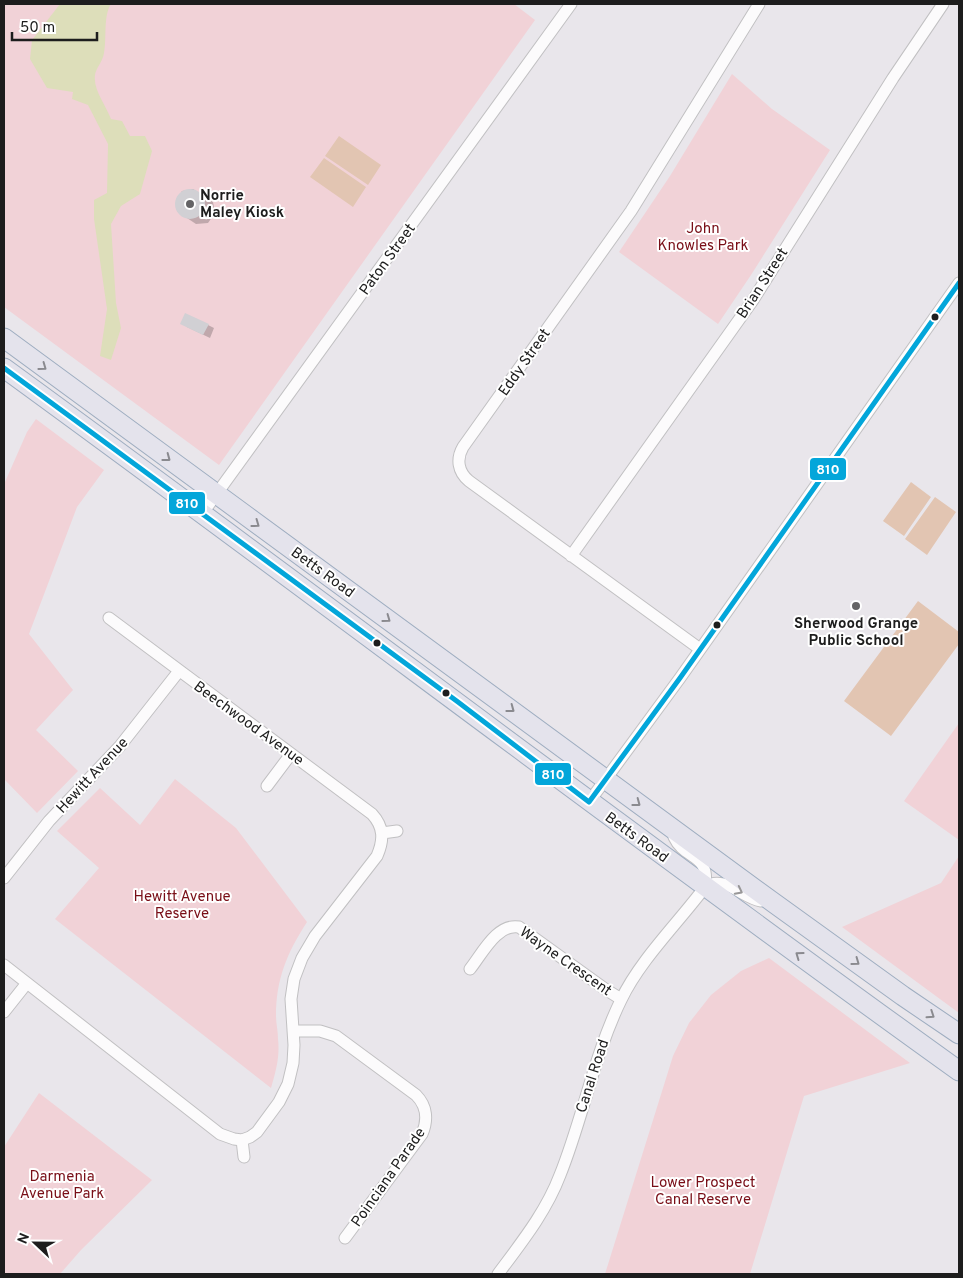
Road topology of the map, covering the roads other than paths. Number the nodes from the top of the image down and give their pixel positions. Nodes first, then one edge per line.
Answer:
1 (571, 4) edge
2 (942, 4) edge
3 (754, 6) edge
4 (959, 283) edge
5 (4, 338) edge
6 (4, 368) edge
7 (216, 495) junction
8 (202, 514) junction
9 (571, 556) junction
10 (109, 618) dead end
11 (700, 649) junction
12 (180, 671) junction
13 (292, 754) junction
14 (606, 780) junction
15 (267, 786) dead end
16 (589, 802) junction
17 (669, 826) junction
18 (397, 831) dead end
19 (382, 833) junction
20 (4, 878) edge
21 (704, 887) junction
22 (774, 903) junction
23 (4, 965) edge
24 (470, 969) dead end
25 (27, 983) junction
26 (621, 998) junction
27 (4, 1012) edge
28 (293, 1031) junction
29 (959, 1034) edge
30 (959, 1071) edge
31 (438, 1112) dead end
32 (426, 1114) junction
33 (242, 1140) junction
34 (244, 1157) dead end
35 (345, 1238) dead end
36 (498, 1274) edge

1 - 7 street, Paton Street
2 - 9 street, Brian Street
3 - 9 street, Eddy Street
4 - 11 street
5 -> 7 highway, Betts Road
6 - 8 highway, Betts Road
7 - 8 street, Paton Street
7 -> 14 highway, Betts Road
8 - 16 highway, Betts Road
9 - 11 street, Eddy Street
10 - 12 street, Beechwood Avenue
11 - 14 street
12 - 13 street, Beechwood Avenue
12 - 20 street, Hewitt Avenue
13 - 15 street
13 - 19 street, Beechwood Avenue
14 - 16 street
14 -> 17 highway, Betts Road
16 - 21 highway, Betts Road
17 - 21 street
17 - 22 highway, Betts Road
18 - 19 street
19 - 28 street
21 -> 22 street
21 - 26 street, Canal Road
30 -> 21 highway, Betts Road
22 -> 29 highway, Betts Road
23 - 25 street
24 - 26 street, Wayne Crescent
25 - 27 street
25 - 33 street
26 - 36 street, Canal Road
28 - 32 street, Poinciana Parade
28 - 33 street
31 - 32 street, Poinciana Parade
32 - 35 street, Poinciana Parade
33 - 34 street

